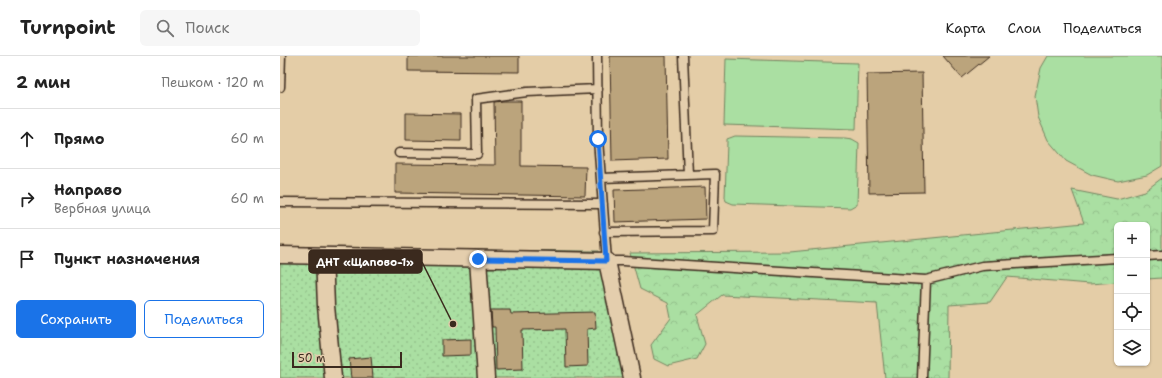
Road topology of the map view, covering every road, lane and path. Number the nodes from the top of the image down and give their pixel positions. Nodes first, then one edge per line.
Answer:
1 (281, 56) edge
2 (597, 56) edge
3 (683, 56) edge
4 (280, 87) edge
5 (598, 88) junction
6 (399, 154) dead end
7 (688, 175) junction
8 (601, 178) junction
9 (280, 202) edge
10 (602, 204) junction
11 (604, 232) junction
12 (280, 255) edge
13 (1162, 255) edge
14 (324, 256) junction
15 (1150, 256) edge
16 (1114, 258) edge
17 (478, 259) junction
18 (606, 261) junction
19 (926, 280) junction
20 (333, 378) edge
21 (486, 378) edge
22 (632, 378) edge
23 (922, 378) edge

1 - 4 lane
2 - 5 lane
3 - 7 lane
5 - 6 lane
5 - 8 lane
7 - 8 lane
7 - 11 lane
8 - 10 lane
9 - 10 lane
10 - 11 lane
11 - 18 lane
12 - 14 street
13 - 15 lane
14 - 17 street
14 - 20 street
16 - 19 lane
17 - 18 street
17 - 21 street
18 - 19 lane
18 - 22 street
19 - 23 lane

